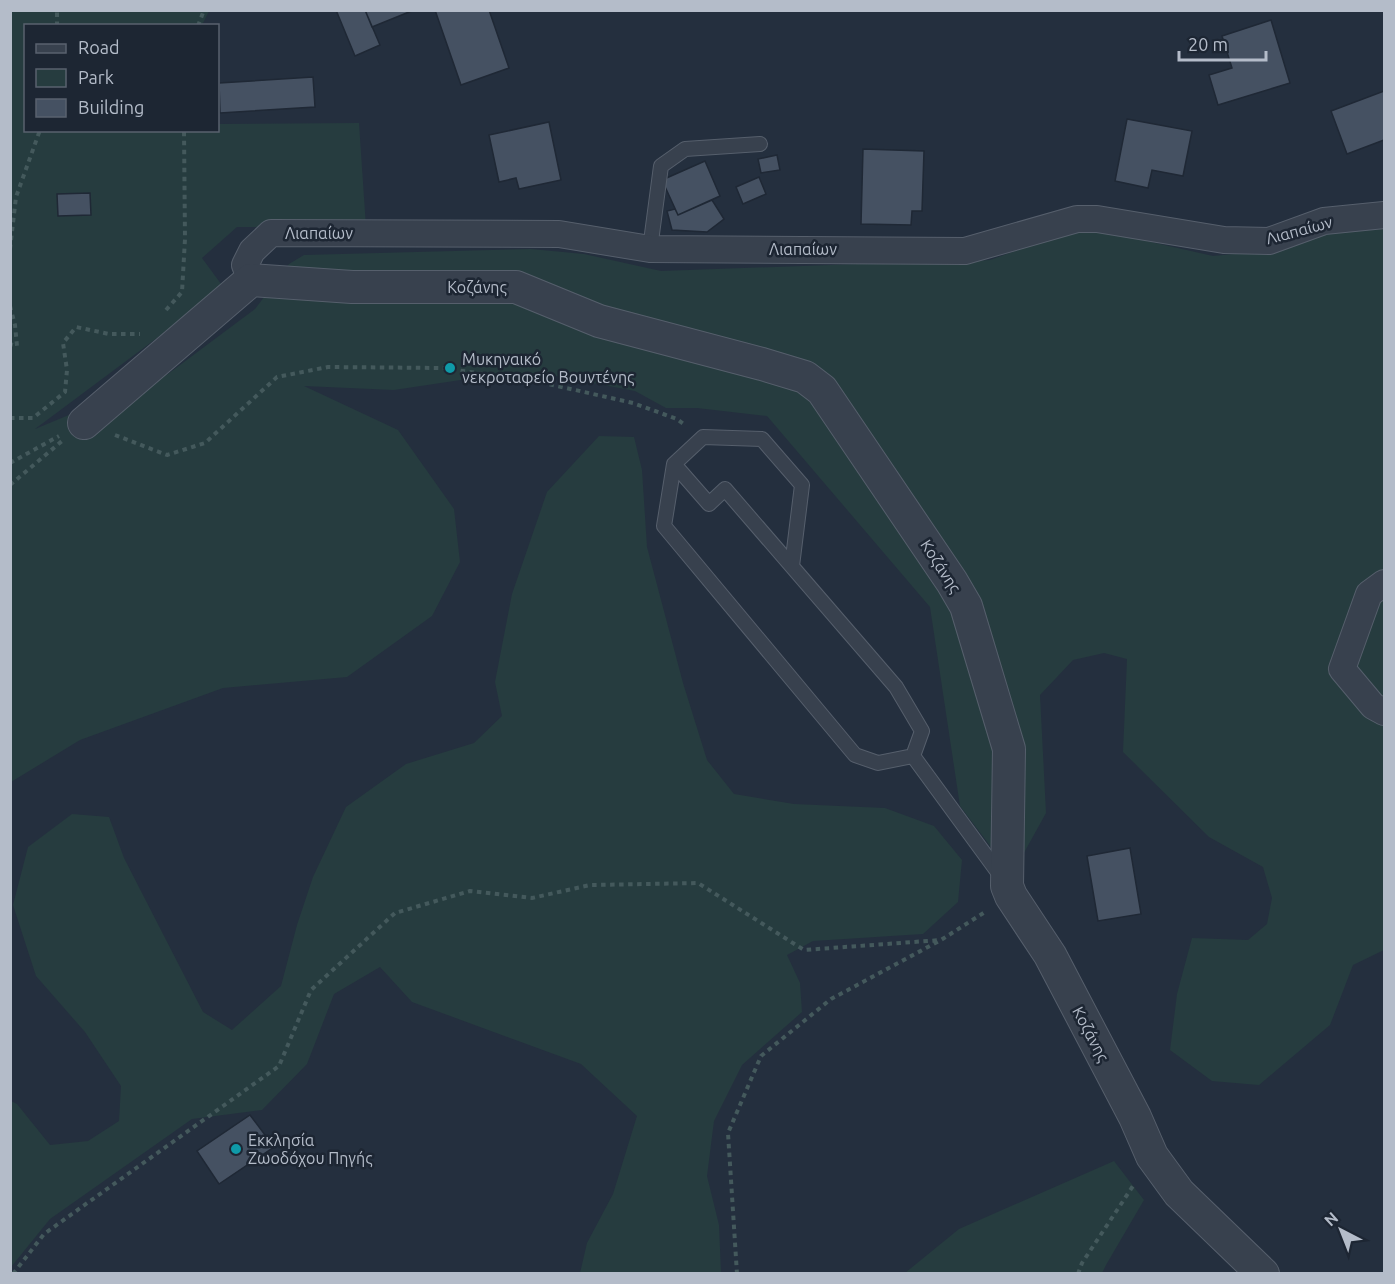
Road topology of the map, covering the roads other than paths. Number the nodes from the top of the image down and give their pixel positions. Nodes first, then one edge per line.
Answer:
1 (760, 144) dead end
2 (1384, 215) edge
3 (650, 249) junction
4 (251, 280) junction
5 (84, 423) road end
6 (674, 464) junction
7 (792, 566) junction
8 (1384, 583) edge
9 (1384, 712) edge
10 (914, 756) junction
11 (1009, 891) junction
12 (1263, 1274) edge

1 - 3 lane
2 - 3 street, Λιαπαίων
3 - 4 street, Λιαπαίων
4 - 5 street
4 - 11 street, Κοζάνης
6 - 7 lane
6 - 7 lane
6 - 10 lane
7 - 10 lane
8 - 9 street
10 - 11 lane
11 - 12 street, Κοζάνης

